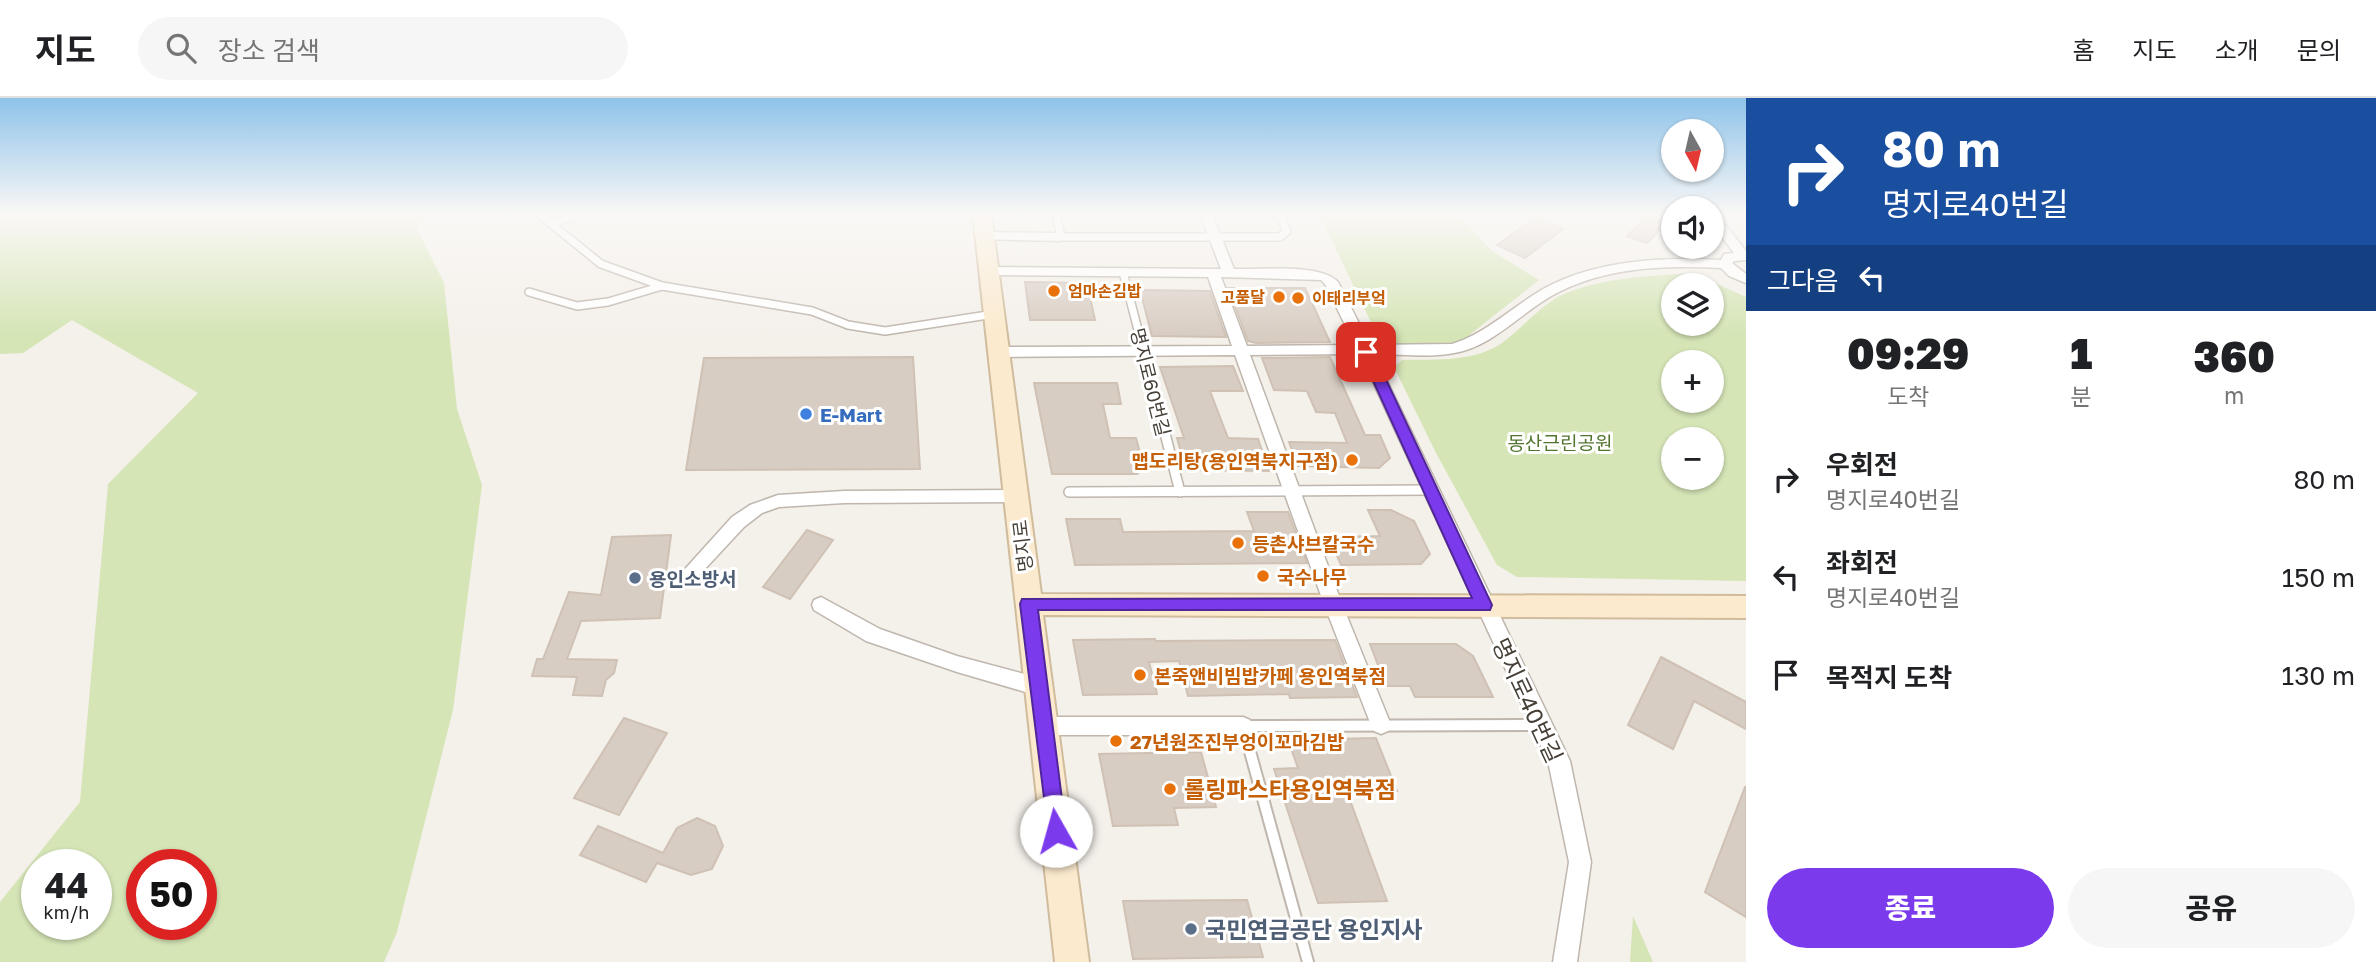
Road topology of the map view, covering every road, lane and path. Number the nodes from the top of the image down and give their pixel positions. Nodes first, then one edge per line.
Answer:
1 (589, 254) edge
2 (986, 254) edge
3 (1218, 254) edge
4 (1745, 256) edge
5 (1725, 264) junction
6 (988, 271) junction
7 (1124, 272) junction
8 (1221, 273) junction
9 (1746, 279) edge
10 (662, 286) junction
11 (529, 292) dead end
12 (994, 314) junction
13 (1142, 349) junction
14 (1241, 349) junction
15 (998, 352) junction
16 (1366, 352) junction
17 (1430, 490) junction
18 (1292, 491) junction
19 (1069, 492) dead end
20 (1180, 492) junction
21 (1016, 496) junction
22 (685, 579) dead end
23 (1028, 604) junction
24 (1333, 604) junction
25 (821, 605) dead end
26 (1484, 605) junction
27 (1746, 607) edge
28 (1039, 687) junction
29 (1381, 725) junction
30 (1542, 725) junction
31 (1043, 726) junction
32 (1243, 726) junction
33 (1072, 962) edge
34 (1308, 962) edge
35 (1565, 962) edge

1 - 10 lane
2 - 6 main road, 명지로
3 - 8 street
4 - 5 street
5 - 9 street
5 - 16 street
6 - 7 street
6 - 12 main road, 명지로
7 - 8 street
7 - 13 lane, 명지로60번길
8 - 14 street
8 - 16 street, 명지로40번길
10 - 11 lane
10 - 12 lane
12 - 15 main road, 명지로
13 - 14 street
13 - 15 street
13 - 20 lane, 명지로60번길
14 - 16 street
14 - 18 street
15 - 21 main road, 명지로
16 - 17 street, 명지로40번길
17 - 18 lane
17 - 26 street, 명지로40번길
18 - 20 lane
18 - 24 street
19 - 20 lane
21 - 22 street
21 - 23 main road, 명지로
23 - 24 main road, 명지로40번길
23 - 28 main road, 명지로
24 - 26 main road, 명지로40번길
24 - 29 street
25 - 28 street
26 - 27 main road, 명지로40번길
26 - 30 street, 명지로40번길
28 - 31 main road, 명지로
29 - 30 lane
29 - 32 lane
30 - 35 street, 명지로40번길
31 - 32 street
31 - 33 main road, 명지로
32 - 34 lane

